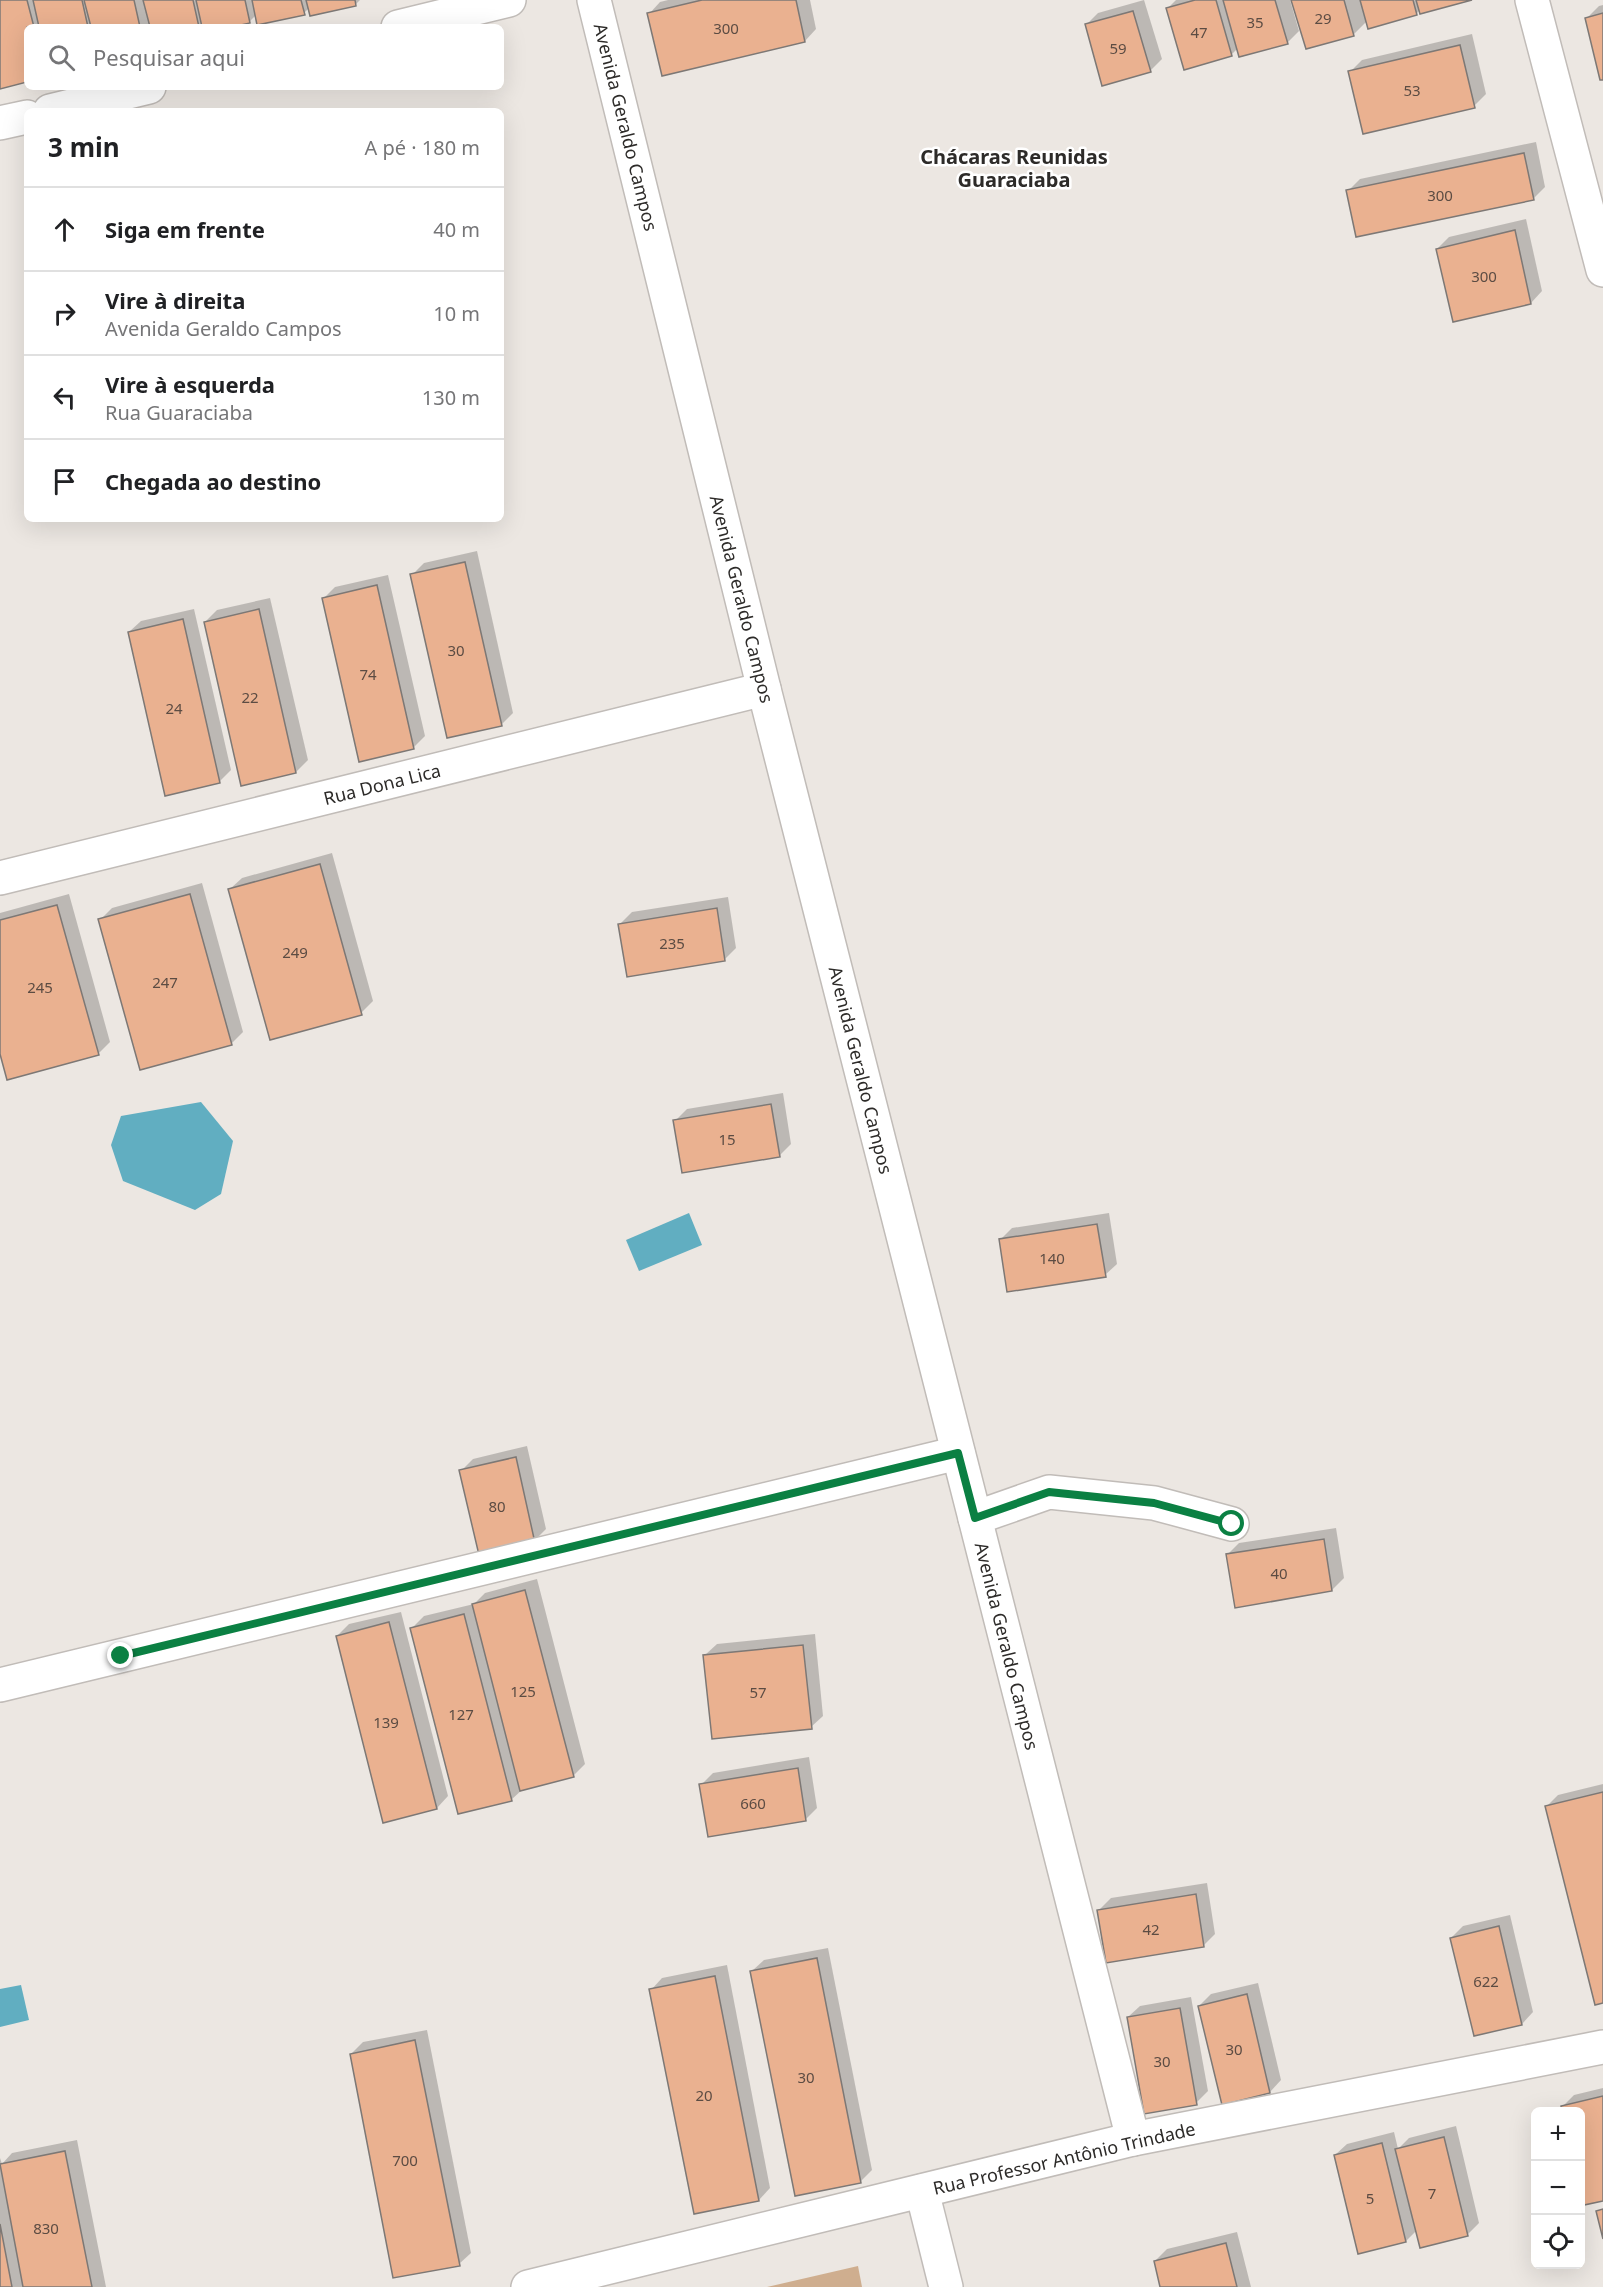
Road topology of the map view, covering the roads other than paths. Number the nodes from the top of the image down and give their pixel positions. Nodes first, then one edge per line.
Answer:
1 (509, 0) edge
2 (594, 0) edge
3 (1532, 0) edge
4 (410, 24) edge
5 (137, 90) edge
6 (62, 108) edge
7 (24, 118) edge
8 (0, 123) edge
9 (1593, 194) edge
10 (1603, 270) edge
11 (764, 689) junction
12 (0, 878) edge
13 (958, 1453) junction
14 (975, 1518) junction
15 (1232, 1524) dead end
16 (0, 1685) edge
17 (1603, 2047) edge
18 (1133, 2139) junction
19 (922, 2191) junction
20 (528, 2287) edge
21 (946, 2287) edge

1 - 4 street
2 - 11 street, Avenida Geraldo Campos
3 - 9 street
5 - 6 street
7 - 8 street
9 - 10 street
11 - 12 street, Rua Dona Lica
11 - 13 street, Avenida Geraldo Campos
13 - 14 street, Avenida Geraldo Campos
13 - 16 street
14 - 15 street
14 - 18 street, Avenida Geraldo Campos
17 - 18 street, Rua Professor Antônio Trindade
18 - 19 street, Rua Professor Antônio Trindade
19 - 20 street, Rua Professor Antônio Trindade
19 - 21 street

